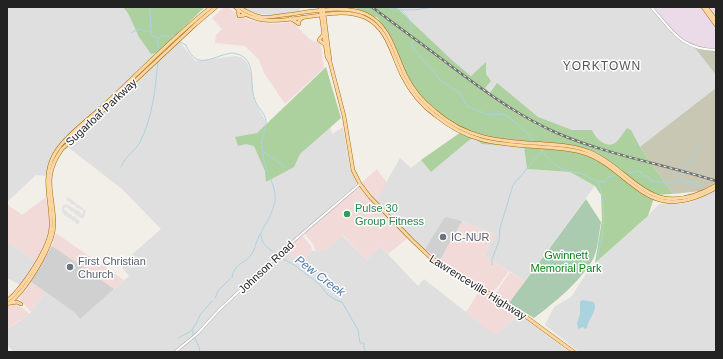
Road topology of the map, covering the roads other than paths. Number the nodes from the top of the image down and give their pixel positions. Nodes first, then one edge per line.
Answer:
1 (211, 7) edge
2 (216, 7) edge
3 (651, 7) edge
4 (703, 7) edge
5 (706, 7) edge
6 (237, 8) edge
7 (322, 10) edge
8 (330, 12) junction
9 (314, 13) junction
10 (304, 16) junction
11 (289, 18) junction
12 (716, 20) edge
13 (323, 21) junction
14 (716, 25) edge
15 (716, 50) edge
16 (330, 62) junction
17 (360, 184) junction
18 (716, 185) edge
19 (714, 188) edge
20 (20, 292) junction
21 (8, 303) edge
22 (175, 352) edge
23 (574, 352) edge

1 - 21 main road, Sugarloaf Parkway
2 - 20 main road, Sugarloaf Parkway
3 - 15 street
4 - 14 main road
5 - 12 main road
6 - 9 main road
6 - 11 main road
7 - 8 main road
7 - 8 main road
7 - 9 main road
7 - 13 main road, Lawrenceville Highway
8 - 13 main road
8 - 19 main road
9 - 10 main road
9 - 13 main road
10 - 11 main road
10 - 11 main road
13 - 16 main road, Lawrenceville Highway
13 - 16 main road, Lawrenceville Highway
16 - 17 main road, Lawrenceville Highway
17 - 22 street, Johnson Road
17 - 23 main road, Lawrenceville Highway
18 - 19 main road
20 - 21 main road, Sugarloaf Parkway
20 - 21 main road

